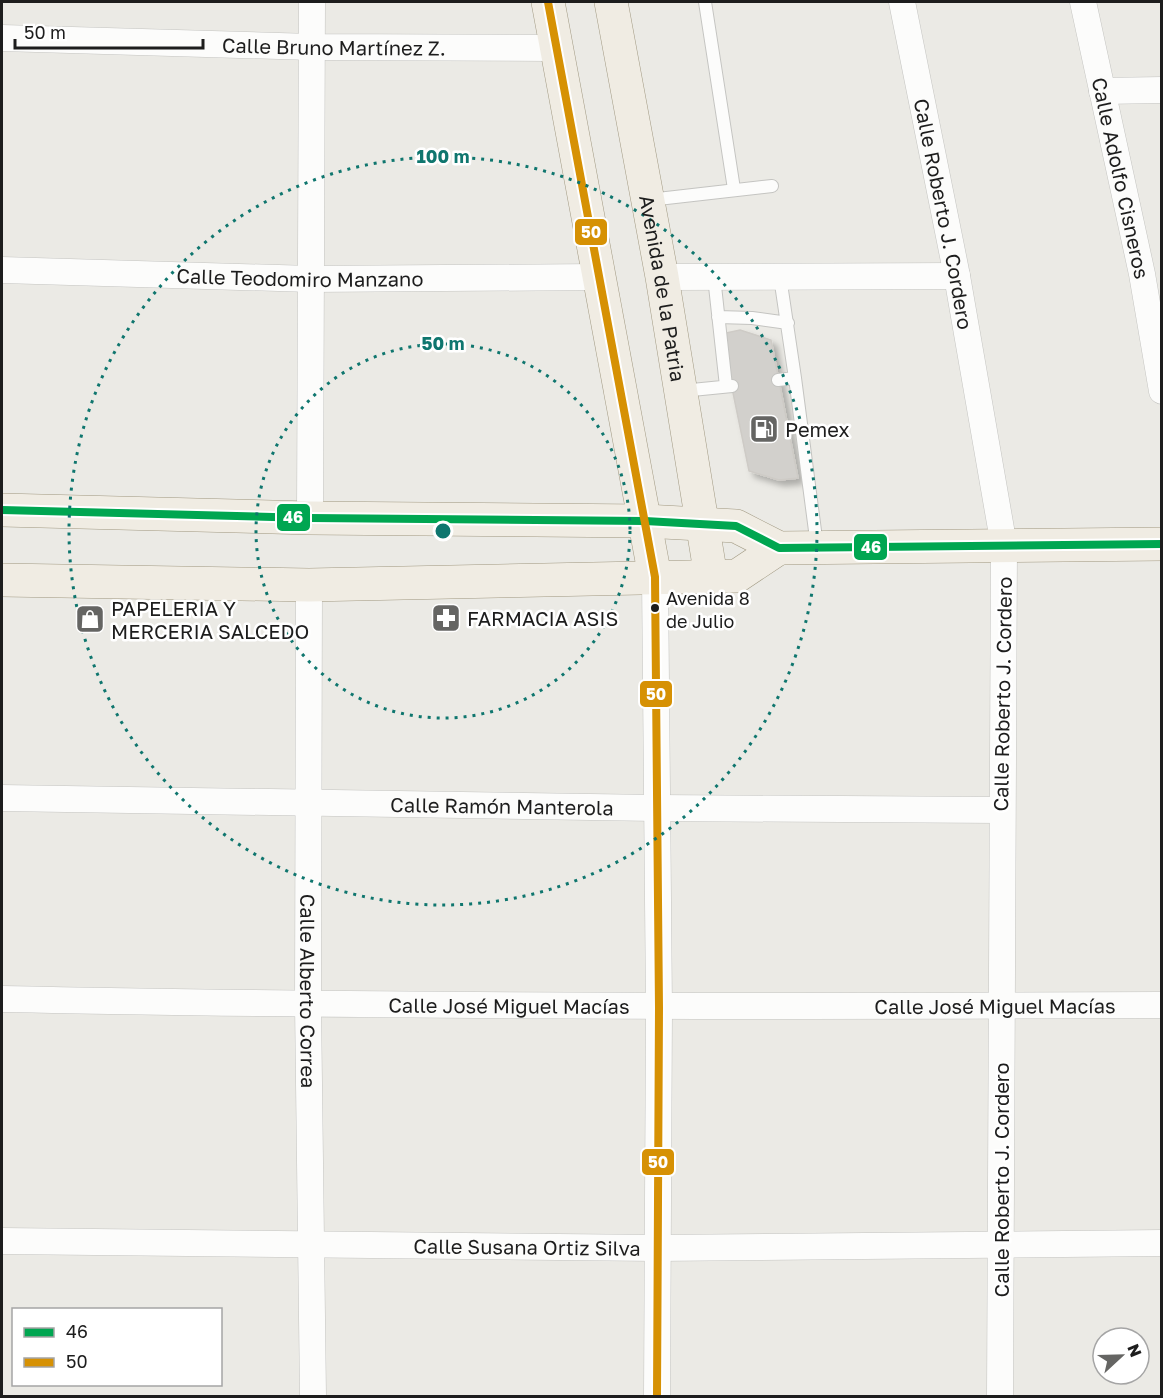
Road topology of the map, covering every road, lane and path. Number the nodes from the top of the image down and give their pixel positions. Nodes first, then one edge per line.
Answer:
1 (312, 2) edge
2 (548, 2) edge
3 (611, 2) edge
4 (705, 2) edge
5 (902, 2) edge
6 (1083, 2) edge
7 (2, 38) edge
8 (312, 47) junction
9 (556, 48) junction
10 (1161, 90) edge
11 (1102, 91) junction
12 (772, 186) dead end
13 (734, 189) junction
14 (648, 200) junction
15 (2, 270) edge
16 (1152, 273) edge
17 (957, 276) junction
18 (598, 277) junction
19 (662, 277) junction
20 (714, 277) junction
21 (780, 277) junction
22 (311, 279) junction
23 (718, 317) junction
24 (788, 323) junction
25 (795, 378) junction
26 (778, 380) dead end
27 (682, 391) junction
28 (1161, 391) edge
29 (2, 510) edge
30 (309, 518) junction
31 (645, 521) junction
32 (702, 525) junction
33 (1161, 544) edge
34 (1004, 546) junction
35 (817, 547) junction
36 (779, 548) junction
37 (655, 577) junction
38 (711, 577) junction
39 (2, 580) edge
40 (309, 585) junction
41 (2, 798) edge
42 (309, 802) junction
43 (656, 808) junction
44 (1001, 810) junction
45 (2, 999) edge
46 (308, 1005) junction
47 (1161, 1005) edge
48 (1001, 1006) junction
49 (658, 1008) junction
50 (2, 1241) edge
51 (310, 1243) junction
52 (1000, 1243) junction
53 (1161, 1243) edge
54 (657, 1248) junction
55 (313, 1396) edge
56 (657, 1396) edge
57 (1000, 1396) edge

1 - 8 street
2 - 9 main road
3 - 14 main road, Avenida de la Patria
4 - 13 lane
5 - 17 street, Calle Roberto J. Cordero
6 - 11 street, Calle Adolfo Cisneros
7 - 8 street, Calle Bruno Martínez Z.
8 - 9 street, Calle Bruno Martínez Z.
8 - 22 street
9 - 18 main road
10 - 11 street
11 - 16 street, Calle Adolfo Cisneros
12 - 13 lane
13 - 14 lane
14 - 19 main road, Avenida de la Patria
15 - 22 street, Calle Teodomiro Manzano
16 - 28 street, Calle Adolfo Cisneros
17 - 21 street
17 - 34 street, Calle Roberto J. Cordero
18 - 22 street, Calle Teodomiro Manzano
18 - 31 main road
19 - 20 street
19 - 27 main road, Avenida de la Patria
20 - 21 street
20 - 23 lane
21 - 24 lane
22 - 30 street
23 - 24 lane
23 - 27 lane
24 - 25 lane
25 - 26 lane
25 - 35 lane
27 - 32 main road, Avenida de la Patria
29 - 30 main road
30 - 31 main road
31 - 32 main road
31 - 37 main road
32 - 36 main road
32 - 38 main road, Avenida de la Patria
33 - 34 main road
34 - 35 main road
34 - 44 street, Calle Roberto J. Cordero
35 - 36 main road
36 - 38 main road
37 - 38 main road
37 - 40 main road
37 - 43 street
39 - 40 main road
40 - 42 street, Calle Alberto Correa
41 - 42 street, Calle Ramón Manterola
42 - 43 street, Calle Ramón Manterola
42 - 46 street, Calle Alberto Correa
43 - 44 street, Calle Ramón Manterola
43 - 49 street
44 - 48 street, Calle Roberto J. Cordero
45 - 46 street, Calle José Miguel Macías
46 - 49 street, Calle José Miguel Macías
46 - 51 street, Calle Alberto Correa
47 - 48 street, Calle José Miguel Macías
48 - 49 street, Calle José Miguel Macías
48 - 52 street, Calle Roberto J. Cordero
49 - 54 street
50 - 51 street, Calle Susana Ortiz Silva
51 - 54 street, Calle Susana Ortiz Silva
51 - 55 street, Calle Alberto Correa
52 - 53 street, Calle Susana Ortiz Silva
52 - 54 street, Calle Susana Ortiz Silva
52 - 57 street, Calle Roberto J. Cordero
54 - 56 street

